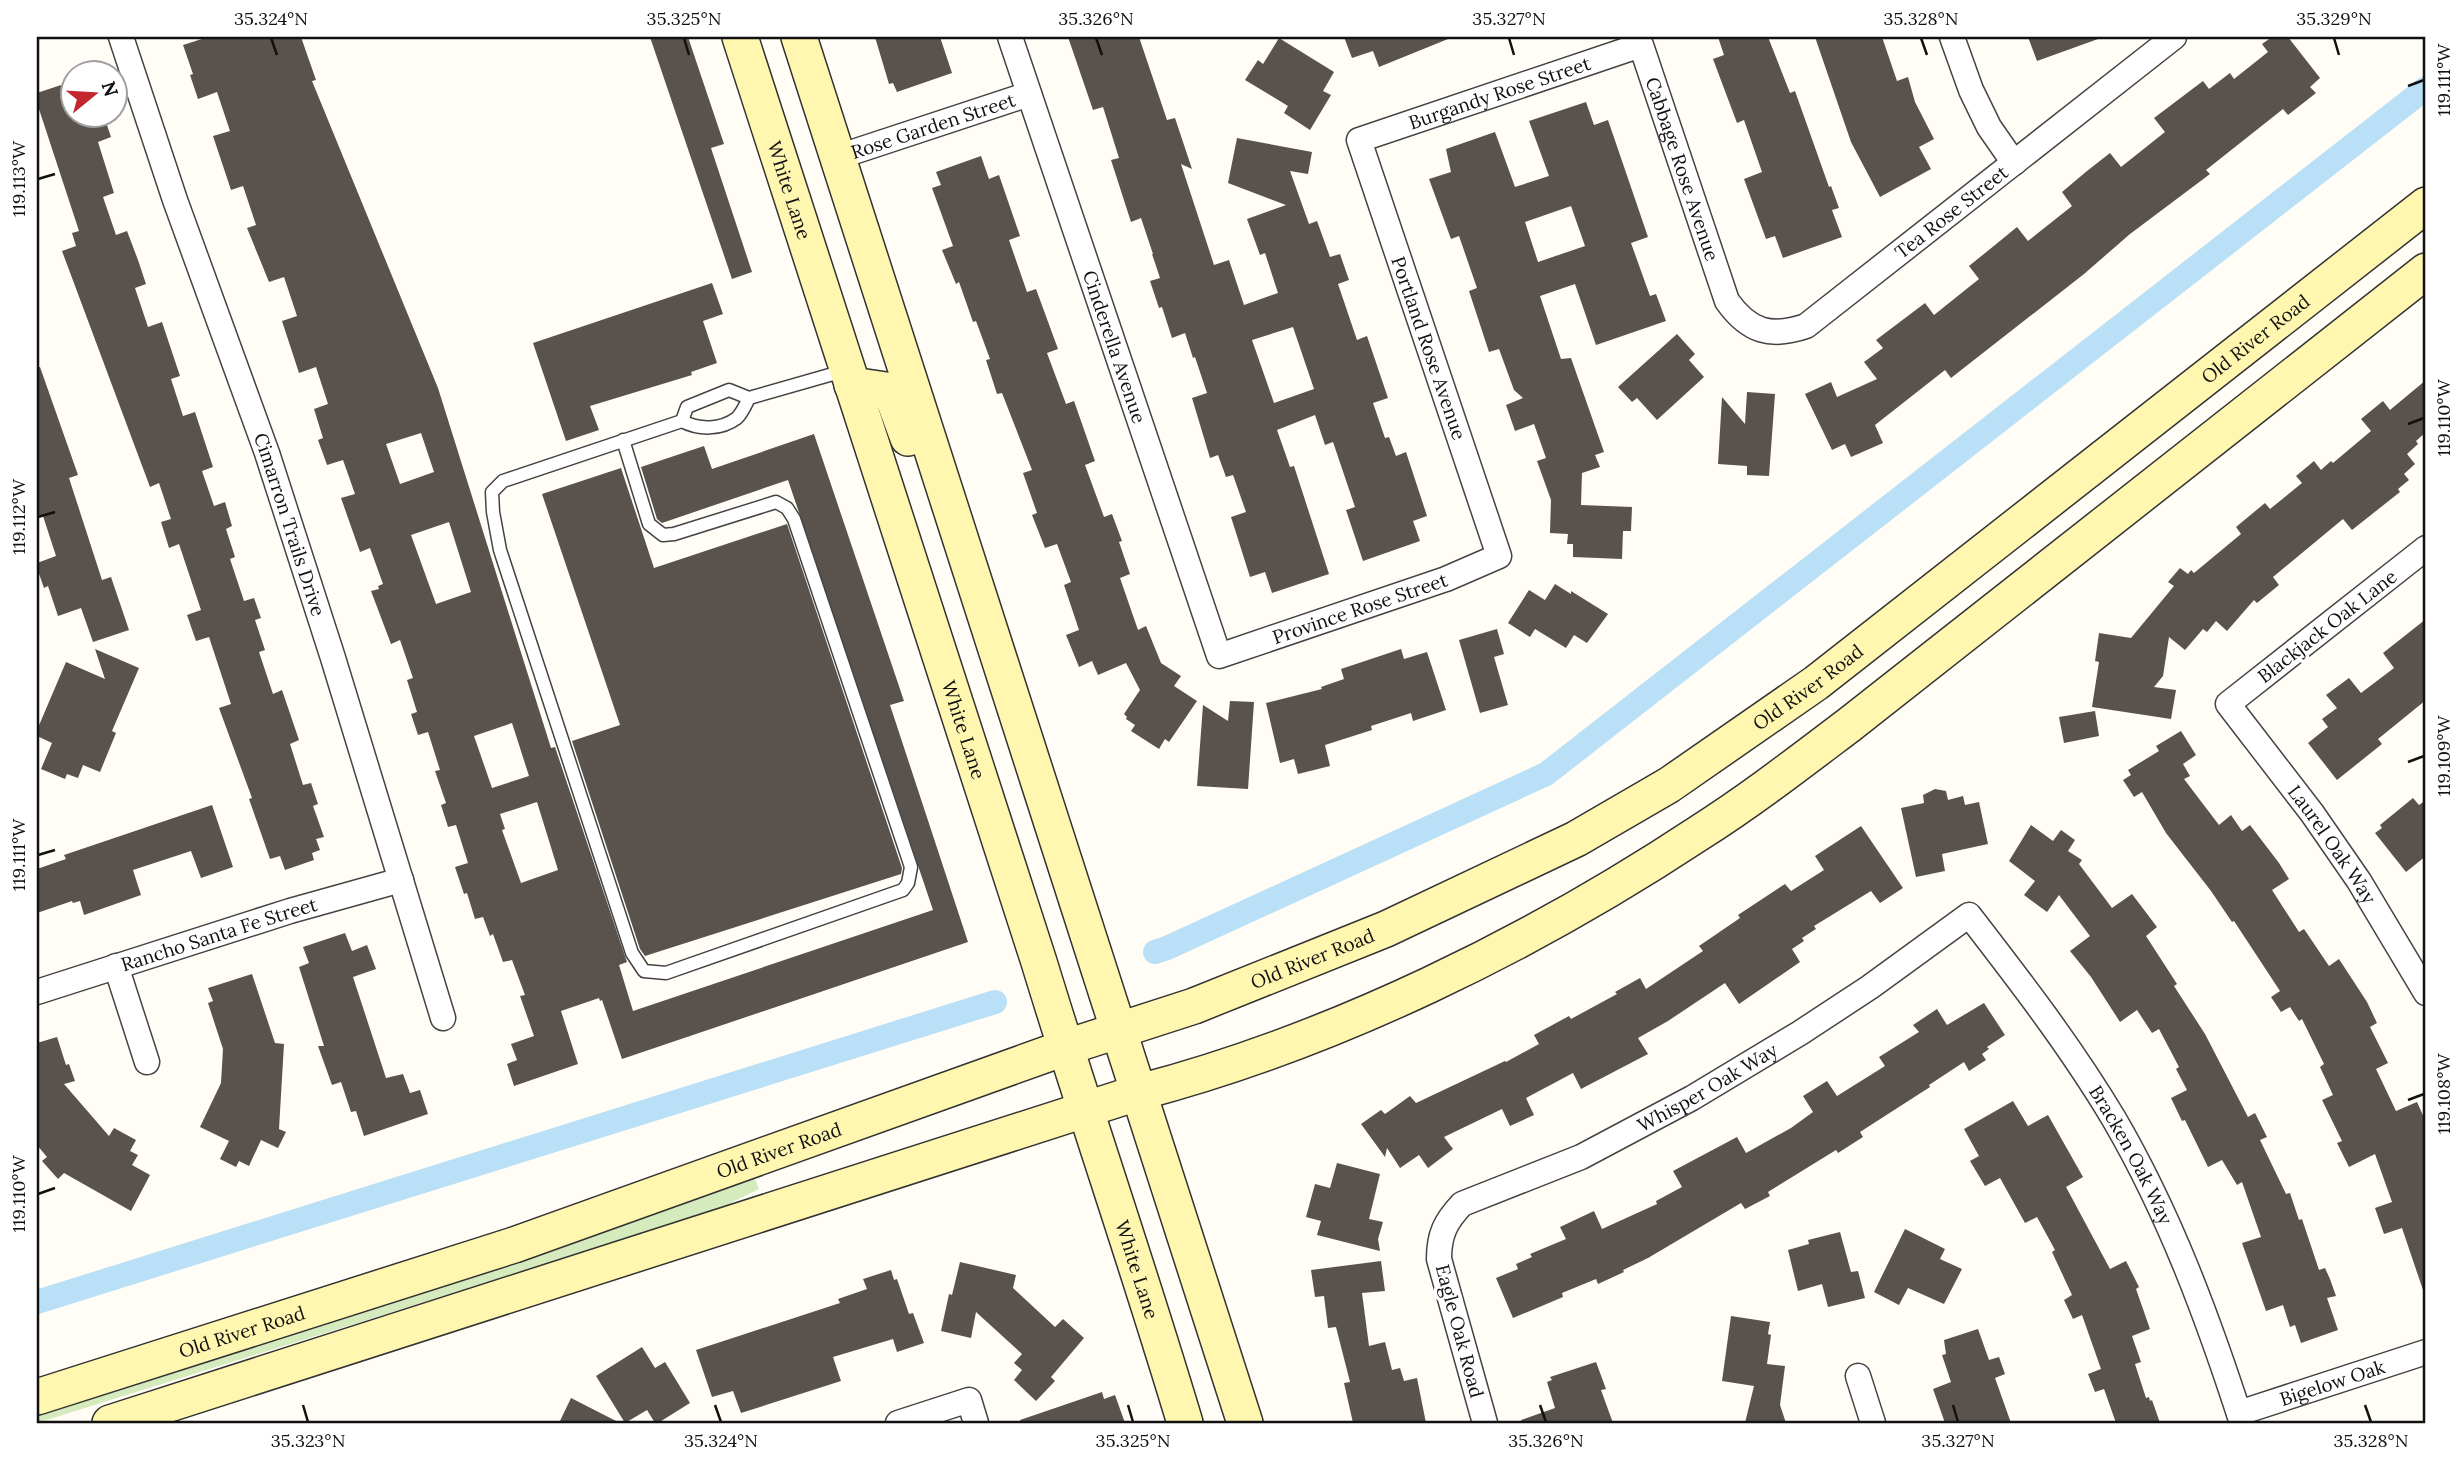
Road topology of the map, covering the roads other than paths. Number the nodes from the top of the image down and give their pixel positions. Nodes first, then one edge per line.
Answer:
1 (121, 37) edge
2 (740, 37) edge
3 (799, 37) edge
4 (1010, 37) edge
5 (1952, 37) edge
6 (2174, 37) edge
7 (1640, 45) joint
8 (1029, 94) junction
9 (1359, 140) joint
10 (838, 157) junction
11 (2014, 163) junction
12 (2426, 205) edge
13 (2426, 271) edge
14 (1724, 294) joint
15 (850, 378) junction
16 (750, 398) junction
17 (682, 421) junction
18 (623, 440) junction
19 (956, 524) junction
20 (2426, 548) edge
21 (1499, 556) joint
22 (1219, 656) joint
23 (2228, 704) joint
24 (401, 880) junction
25 (1969, 915) joint
26 (2420, 965) edge
27 (116, 966) junction
28 (37, 992) edge
29 (2426, 993) edge
30 (443, 1018) dead end
31 (1119, 1030) junction
32 (1064, 1048) junction
33 (147, 1062) dead end
34 (1140, 1092) junction
35 (1084, 1111) junction
36 (1439, 1238) joint
37 (2426, 1352) edge
38 (1857, 1376) dead end
39 (37, 1397) edge
40 (973, 1412) edge
41 (2240, 1418) edge
42 (110, 1423) edge
43 (898, 1423) edge
44 (1185, 1423) edge
45 (1245, 1423) edge
46 (1485, 1423) edge
47 (1873, 1423) edge

1 - 24 street, Cimarron Trails Drive
2 - 15 main road, White Lane
3 - 10 main road
4 - 8 street, Cinderella Avenue
5 - 11 street
6 - 11 street, Tea Rose Street
7 - 9 street, Burgandy Rose Street
7 - 14 street, Cabbage Rose Avenue
8 - 10 street, Rose Garden Street
8 - 22 street, Cinderella Avenue
9 - 21 street, Portland Rose Avenue
10 - 19 main road
11 - 14 street, Tea Rose Street
12 - 31 main road, Old River Road
13 - 34 main road
15 - 16 lane
15 - 19 main road
15 - 32 main road, White Lane
16 - 17 lane
16 - 17 lane
17 - 18 lane
18 - 18 lane
19 - 31 main road
20 - 23 street, Blackjack Oak Lane
21 - 22 street, Province Rose Street
23 - 26 street, Laurel Oak Way
24 - 27 street, Rancho Santa Fe Street
24 - 30 street, Cimarron Trails Drive
25 - 36 street, Whisper Oak Way
25 - 41 street, Bracken Oak Way
26 - 29 street, Laurel Oak Way
27 - 28 street, Rancho Santa Fe Street
27 - 33 street
31 - 32 main road, Old River Road
31 - 34 main road
32 - 35 main road, White Lane
32 - 39 main road, Old River Road
34 - 35 main road
34 - 45 main road
35 - 42 main road
35 - 44 main road, White Lane
36 - 46 street, Eagle Oak Road
37 - 41 street, Bigelow Oak
38 - 47 street
40 - 43 street

